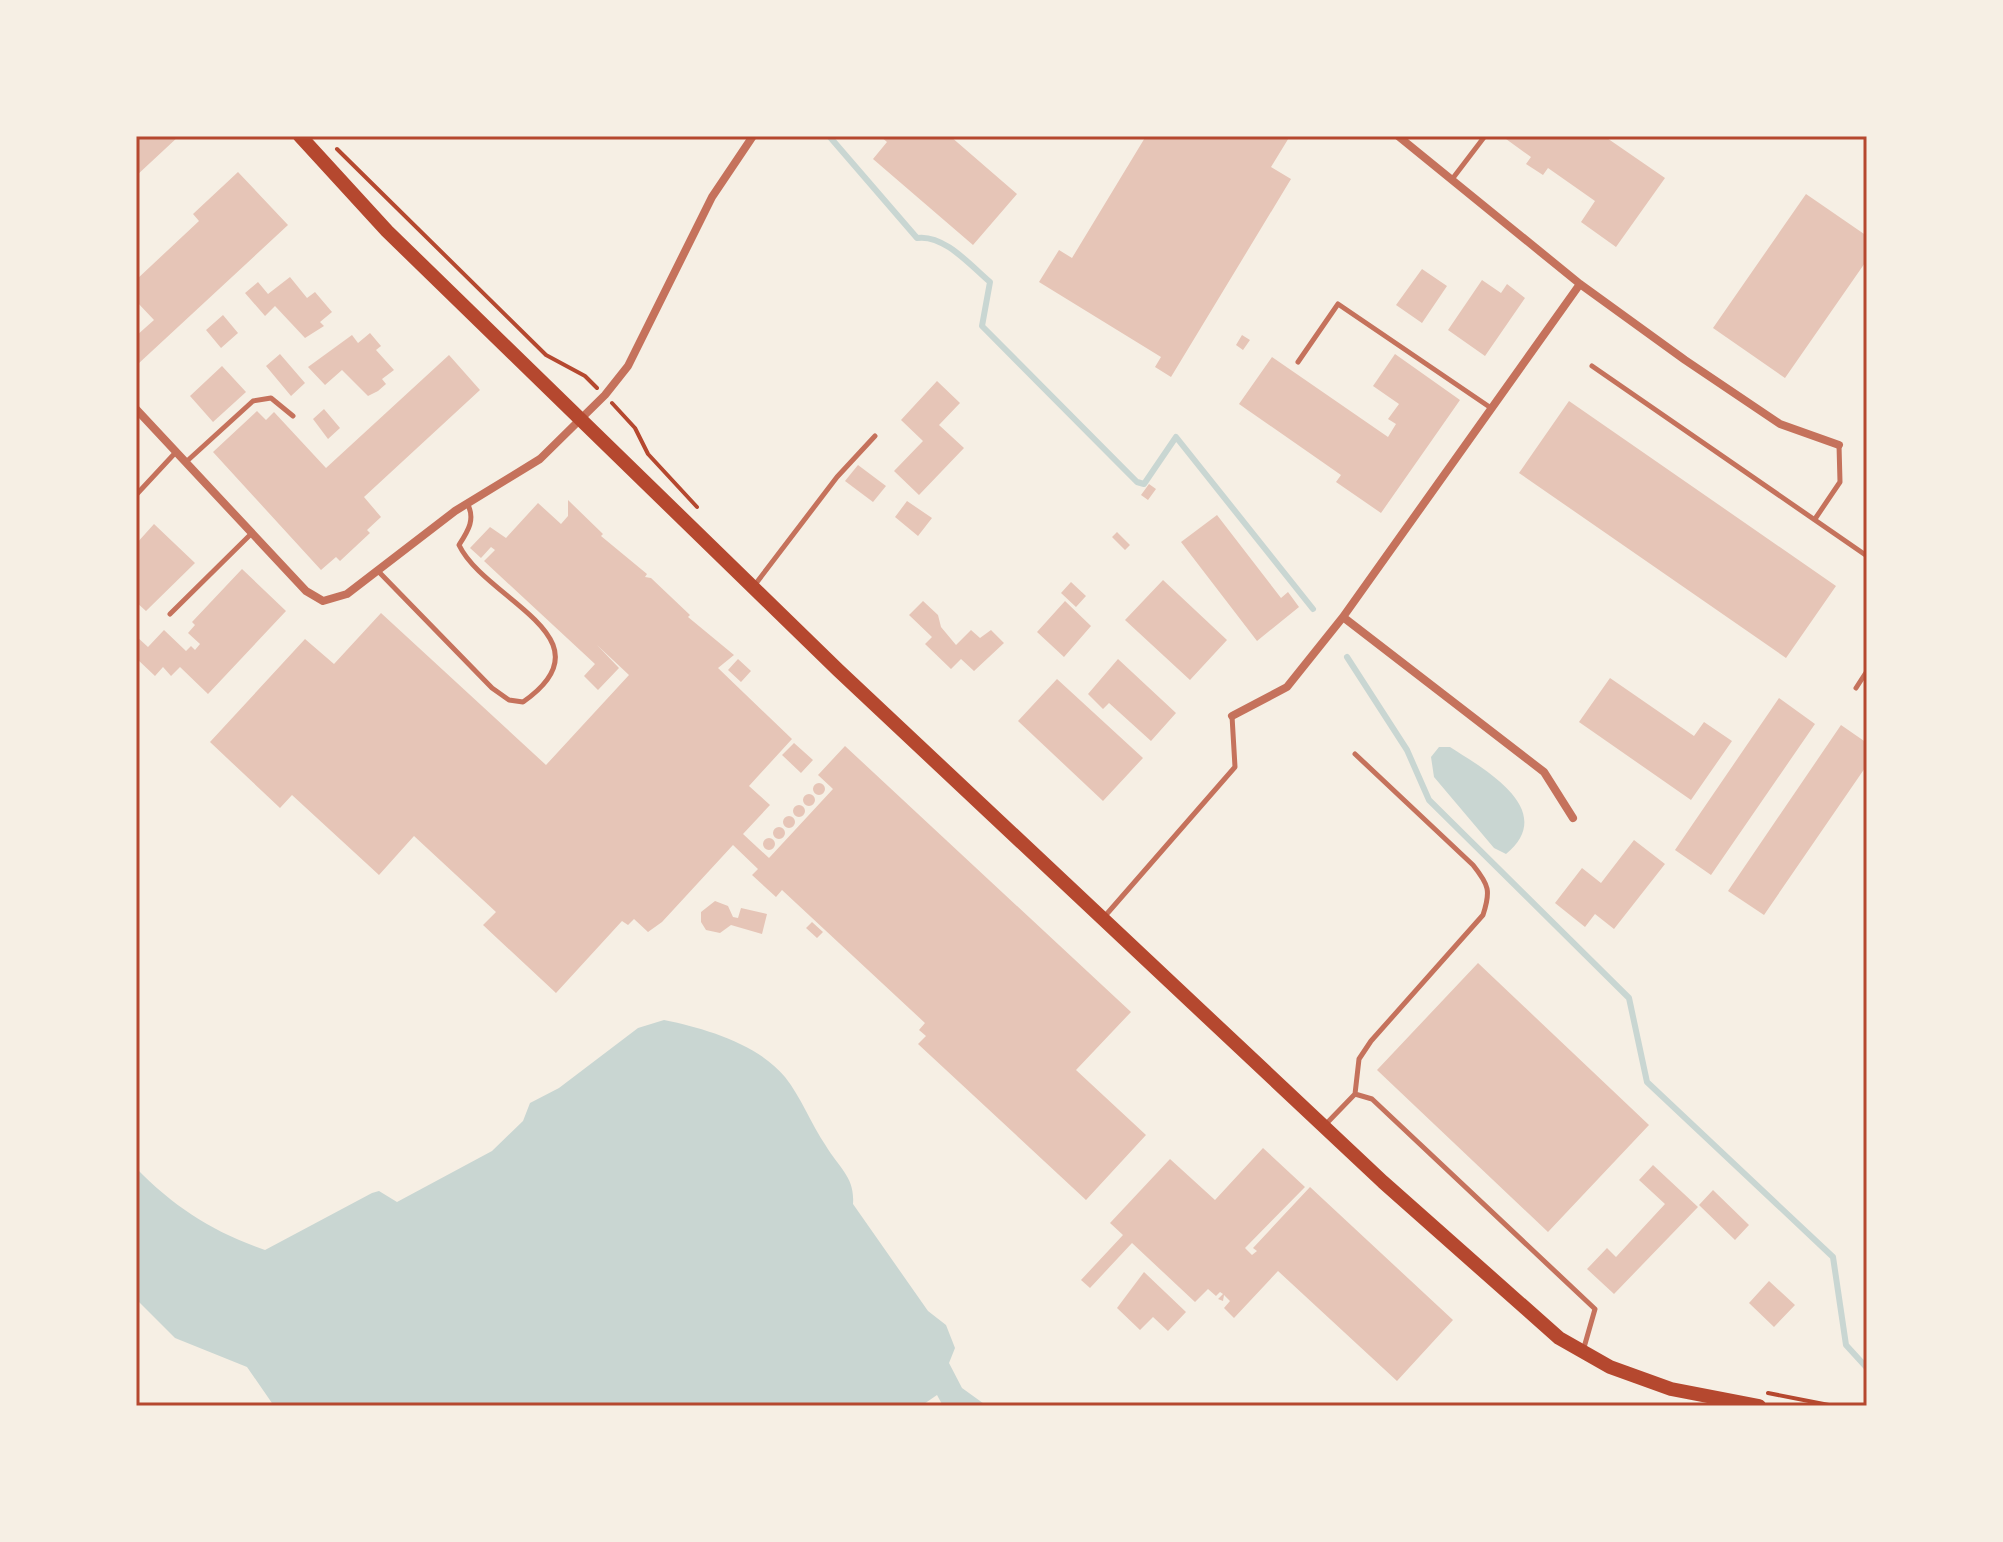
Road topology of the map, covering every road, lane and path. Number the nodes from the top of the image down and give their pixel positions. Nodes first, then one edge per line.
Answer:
1 (300, 136) edge
2 (753, 136) edge
3 (1398, 136) edge
4 (1485, 136) edge
5 (334, 147) dead end
6 (1453, 178) junction
7 (1580, 284) junction
8 (1298, 362) dead end
9 (1592, 366) dead end
10 (605, 395) junction
11 (1491, 408) junction
12 (136, 409) edge
13 (293, 416) dead end
14 (581, 418) junction
15 (875, 436) dead end
16 (1839, 445) joint
17 (177, 452) junction
18 (186, 462) junction
19 (136, 495) edge
20 (467, 503) junction
21 (704, 515) dead end
22 (1815, 519) junction
23 (252, 533) junction
24 (1867, 556) edge
25 (377, 571) junction
26 (753, 586) junction
27 (170, 614) dead end
28 (1343, 617) junction
29 (1867, 671) edge
30 (1856, 688) dead end
31 (1232, 716) joint
32 (1355, 754) dead end
33 (1573, 818) dead end
34 (1104, 917) junction
35 (1355, 1094) junction
36 (1324, 1126) junction
37 (1582, 1352) junction
38 (1761, 1399) edge
39 (1834, 1406) edge

1 - 14 main road
2 - 10 street
3 - 6 street
4 - 6 lane
5 - 10 path
6 - 7 street
7 - 11 street
7 - 16 street
8 - 11 lane
9 - 22 lane
10 - 14 street
10 - 21 path
11 - 28 street
12 - 17 street
13 - 18 lane
14 - 20 street
14 - 26 main road
15 - 26 lane
16 - 22 lane
17 - 18 street
17 - 19 lane
18 - 23 street
20 - 25 street
20 - 25 lane
22 - 24 lane
23 - 25 street
23 - 27 lane
26 - 34 main road
28 - 31 street
28 - 33 street
29 - 30 lane
31 - 34 lane
32 - 35 lane
34 - 36 main road
35 - 36 lane
35 - 37 lane
36 - 37 main road
37 - 38 main road
38 - 39 path

